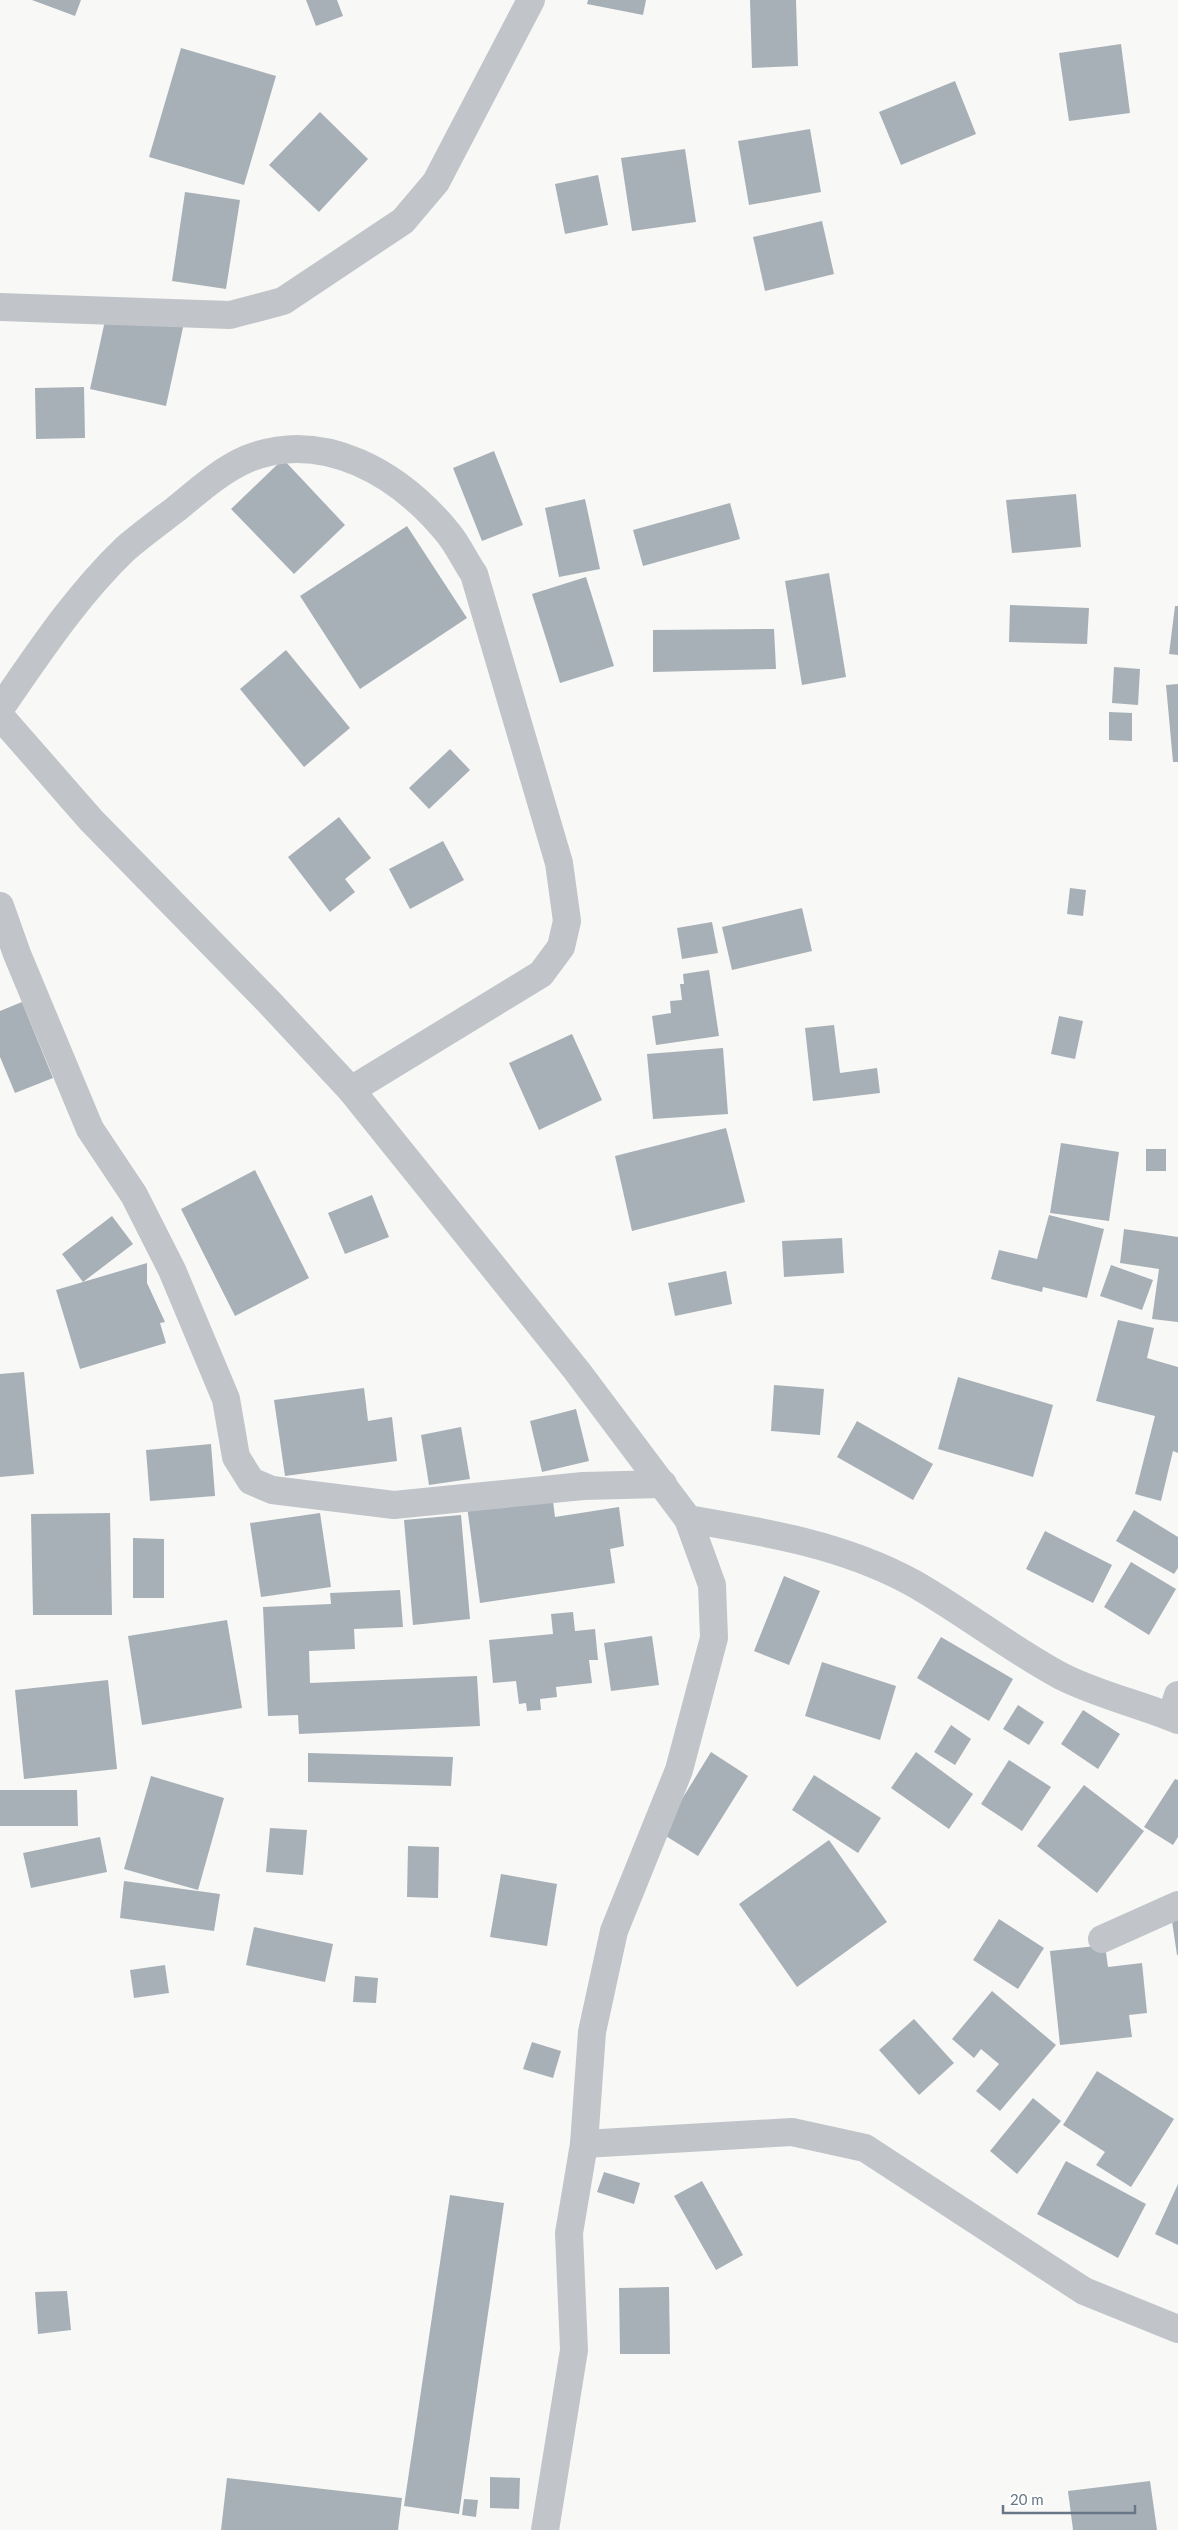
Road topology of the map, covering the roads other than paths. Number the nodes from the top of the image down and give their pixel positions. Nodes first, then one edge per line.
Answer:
1 (531, 0) edge
2 (0, 307) edge
3 (0, 709) edge
4 (0, 716) edge
5 (0, 906) edge
6 (351, 1090) junction
7 (663, 1484) junction
8 (688, 1519) junction
9 (1176, 1711) edge
10 (1178, 1905) edge
11 (1102, 1939) dead end
12 (584, 2144) junction
13 (1178, 2328) edge
14 (544, 2530) edge

1 - 2 street
3 - 6 street
4 - 6 street
5 - 7 street
6 - 7 street
7 - 8 street
8 - 9 street
8 - 12 street
10 - 11 street
12 - 13 street
12 - 14 street

